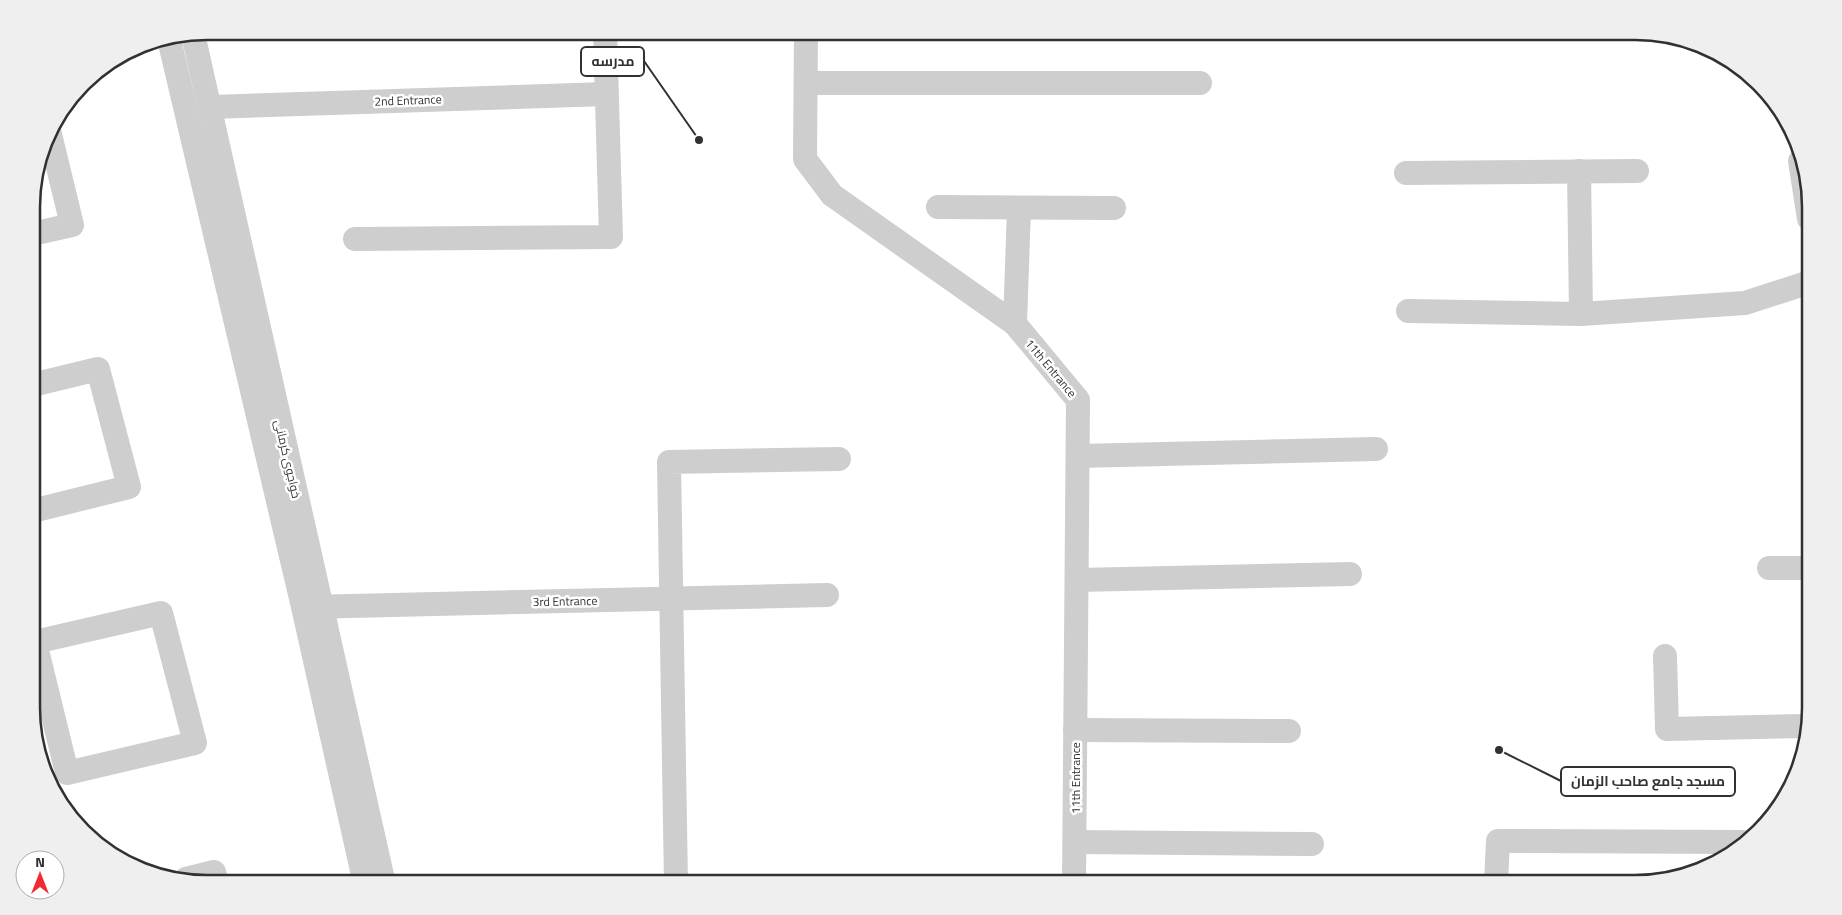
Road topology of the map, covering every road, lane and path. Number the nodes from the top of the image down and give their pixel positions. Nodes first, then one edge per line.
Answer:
1 (194, 40) edge
2 (604, 40) edge
3 (806, 40) edge
4 (170, 44) edge
5 (806, 83) junction
6 (1200, 83) dead end
7 (606, 94) junction
8 (210, 107) junction
9 (53, 144) edge
10 (1579, 171) junction
11 (1637, 171) dead end
12 (1406, 173) dead end
13 (938, 207) dead end
14 (1019, 208) junction
15 (1114, 208) dead end
16 (40, 232) edge
17 (355, 239) dead end
18 (1802, 285) edge
19 (1408, 311) dead end
20 (1581, 314) junction
21 (1015, 324) junction
22 (40, 383) edge
23 (1376, 449) dead end
24 (1078, 456) junction
25 (839, 459) dead end
26 (40, 509) edge
27 (1769, 568) dead end
28 (1802, 568) edge
29 (1350, 574) dead end
30 (1077, 580) junction
31 (827, 595) dead end
32 (671, 599) junction
33 (312, 607) junction
34 (40, 641) edge
35 (1664, 656) dead end
36 (41, 708) edge
37 (1801, 726) edge
38 (1075, 730) junction
39 (1289, 731) dead end
40 (1075, 842) junction
41 (1735, 842) edge
42 (1312, 844) dead end
43 (203, 875) edge
44 (215, 875) edge
45 (363, 875) edge
46 (382, 875) edge
47 (676, 875) edge
48 (1074, 875) edge
49 (1496, 875) edge

1 - 8 street, خواجوی کرمانی
2 - 7 street
3 - 5 street, 11th Entrance
4 - 33 street, خواجوی کرمانی
5 - 6 street
5 - 21 street, 11th Entrance
7 - 8 street, 2nd Entrance
7 - 17 street
8 - 33 street, خواجوی کرمانی
9 - 16 street
10 - 11 street
10 - 12 street
10 - 20 street
13 - 14 street
14 - 15 street
14 - 21 street
18 - 20 street
19 - 20 street
21 - 24 street, 11th Entrance
22 - 26 street
23 - 24 street
24 - 30 street, 11th Entrance
25 - 32 street
27 - 28 street
29 - 30 street
30 - 38 street, 11th Entrance
31 - 32 street, 3rd Entrance
32 - 33 street, 3rd Entrance
32 - 47 street
33 - 45 street, خواجوی کرمانی
33 - 46 street, خواجوی کرمانی
34 - 36 street
35 - 37 street
38 - 39 street
38 - 40 street, 11th Entrance
40 - 42 street
40 - 48 street, 11th Entrance
41 - 49 street
43 - 44 street

